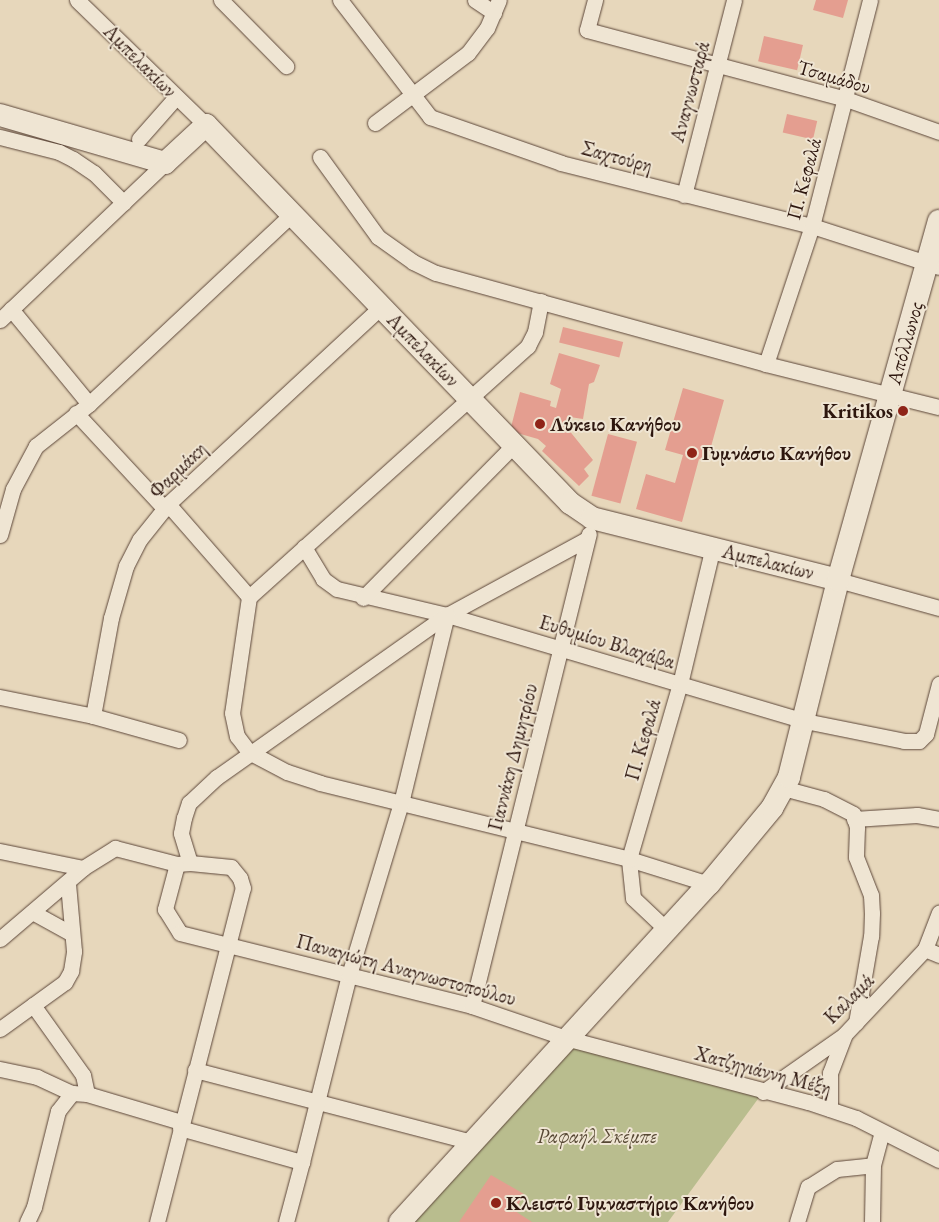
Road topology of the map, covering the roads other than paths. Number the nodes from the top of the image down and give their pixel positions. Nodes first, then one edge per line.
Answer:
1 (77, 0) edge
2 (220, 0) edge
3 (340, 0) edge
4 (475, 0) edge
5 (595, 0) edge
6 (734, 0) edge
7 (870, 0) edge
8 (497, 6) edge
9 (286, 66) dead end
10 (717, 67) junction
11 (412, 94) junction
12 (176, 97) junction
13 (0, 99) edge
14 (846, 99) junction
15 (0, 115) edge
16 (375, 123) dead end
17 (206, 125) junction
18 (939, 132) edge
19 (0, 138) edge
20 (139, 139) junction
21 (172, 156) junction
22 (320, 157) dead end
23 (684, 195) junction
24 (124, 202) junction
25 (292, 214) junction
26 (939, 221) edge
27 (812, 226) junction
28 (933, 265) edge
29 (541, 301) junction
30 (381, 306) junction
31 (11, 309) junction
32 (0, 320) edge
33 (766, 364) junction
34 (891, 394) junction
35 (470, 399) junction
36 (89, 404) junction
37 (939, 407) edge
38 (76, 413) junction
39 (514, 444) junction
40 (167, 507) junction
41 (590, 528) junction
42 (0, 535) edge
43 (304, 547) junction
44 (713, 547) junction
45 (838, 580) junction
46 (249, 596) junction
47 (363, 598) junction
48 (939, 608) edge
49 (447, 615) junction
50 (561, 648) junction
51 (680, 684) junction
52 (939, 684) edge
53 (0, 697) edge
54 (93, 716) junction
55 (805, 721) junction
56 (179, 740) dead end
57 (249, 752) junction
58 (783, 788) junction
59 (400, 803) junction
60 (854, 819) junction
61 (939, 819) edge
62 (515, 832) junction
63 (0, 851) edge
64 (629, 859) junction
65 (183, 863) junction
66 (83, 868) junction
67 (68, 884) junction
68 (709, 884) junction
69 (34, 913) junction
70 (939, 913) edge
71 (668, 930) junction
72 (72, 934) junction
73 (0, 939) edge
74 (230, 943) junction
75 (925, 948) junction
76 (939, 955) edge
77 (349, 975) junction
78 (33, 1005) junction
79 (472, 1006) junction
80 (856, 1023) junction
81 (0, 1029) edge
82 (844, 1035) junction
83 (569, 1040) junction
84 (0, 1069) edge
85 (195, 1070) junction
86 (763, 1092) junction
87 (79, 1094) junction
88 (317, 1102) junction
89 (830, 1109) junction
90 (180, 1125) junction
91 (882, 1132) junction
92 (471, 1142) junction
93 (939, 1160) edge
94 (302, 1162) junction
95 (873, 1165) junction
96 (409, 1219) edge
97 (27, 1222) edge
98 (157, 1222) edge
99 (286, 1222) edge
100 (797, 1222) edge
101 (872, 1222) edge

1 - 12 street, Αμπελακίων
2 - 9 street
3 - 11 street, Σαχτούρη
4 - 8 street
5 - 10 street, Τσαμάδου
6 - 10 street, Αναγνωσταρά
7 - 14 street, Π. Κεφαλά
8 - 11 street
10 - 14 street, Τσαμάδου
10 - 23 street, Αναγνωσταρά
11 - 16 street
11 - 23 street, Σαχτούρη
12 - 17 street, Αμπελακίων
12 - 20 street
13 - 20 street
14 - 18 street, Τσαμάδου
14 - 27 street, Π. Κεφαλά
15 - 21 street
17 - 21 street
17 - 25 street, Αμπελακίων
19 - 24 street
20 - 21 street
21 - 24 street
22 - 29 street
23 - 27 street, Σαχτούρη
24 - 31 street
25 - 30 street, Αμπελακίων
25 - 36 street
26 - 28 street, Απόλλωνος
27 - 28 street, Σαχτούρη
27 - 33 street, Π. Κεφαλά
28 - 34 street, Απόλλωνος
29 - 33 street
29 - 35 street
30 - 35 street, Αμπελακίων
30 - 40 street, Φαρμάκη
31 - 32 street
31 - 36 street
33 - 34 street
34 - 37 street
34 - 45 street, Απόλλωνος
35 - 39 street, Αμπελακίων
35 - 43 street
36 - 38 street
38 - 40 street
38 - 42 street
39 - 41 street, Αμπελακίων
39 - 47 street
40 - 46 street
40 - 54 street, Φαρμάκη
41 - 44 street, Αμπελακίων
41 - 49 street
41 - 50 street, Γιαννάκη Δημητρίου
43 - 46 street
43 - 47 street, Ευθυμίου Βλαχάβα
44 - 45 street, Αμπελακίων
44 - 51 street, Π. Κεφαλά
45 - 48 street
45 - 55 street, Απόλλωνος
46 - 57 street
47 - 49 street, Ευθυμίου Βλαχάβα
49 - 50 street, Ευθυμίου Βλαχάβα
49 - 57 street
49 - 59 street
50 - 51 street, Ευθυμίου Βλαχάβα
50 - 62 street, Γιαννάκη Δημητρίου
51 - 55 street, Ευθυμίου Βλαχάβα
51 - 64 street, Π. Κεφαλά
52 - 55 street, Ευθυμίου Βλαχάβα
53 - 54 street
54 - 56 street
55 - 58 street, Απόλλωνος
57 - 59 street
57 - 65 street
58 - 60 street
58 - 68 street, Απόλλωνος
59 - 62 street
59 - 77 street
60 - 61 street
60 - 80 street
62 - 64 street
62 - 79 street, Γιαννάκη Δημητρίου
63 - 66 street
64 - 68 street
64 - 71 street, Π. Κεφαλά
65 - 66 street
65 - 74 street
65 - 74 street
66 - 67 street
67 - 69 street
67 - 72 street
68 - 71 street, Απόλλωνος
69 - 72 street
69 - 73 street
70 - 75 street, Καλαμά
71 - 83 street, Απόλλωνος
72 - 78 street
74 - 77 street, Παναγιώτη Αναγνωστοπούλου
74 - 85 street
75 - 76 street
75 - 80 street, Καλαμά
77 - 79 street, Παναγιώτη Αναγνωστοπούλου
77 - 88 street
78 - 81 street
78 - 87 street
79 - 83 street, Παναγιώτη Αναγνωστοπούλου
80 - 82 street, Καλαμά
82 - 86 street, Καλαμά
82 - 89 street
83 - 86 street, Χατζηγιάννη Μέξη
83 - 92 street, Απόλλωνος
84 - 87 street
85 - 88 street
85 - 90 street
86 - 89 street, Χατζηγιάννη Μέξη
87 - 90 street
87 - 97 street
88 - 92 street
88 - 94 street
89 - 91 street, Χατζηγιάννη Μέξη
90 - 94 street
90 - 98 street
91 - 93 street, Χατζηγιάννη Μέξη
91 - 95 street
92 - 96 street, Απόλλωνος
94 - 99 street
95 - 100 street
95 - 101 street

